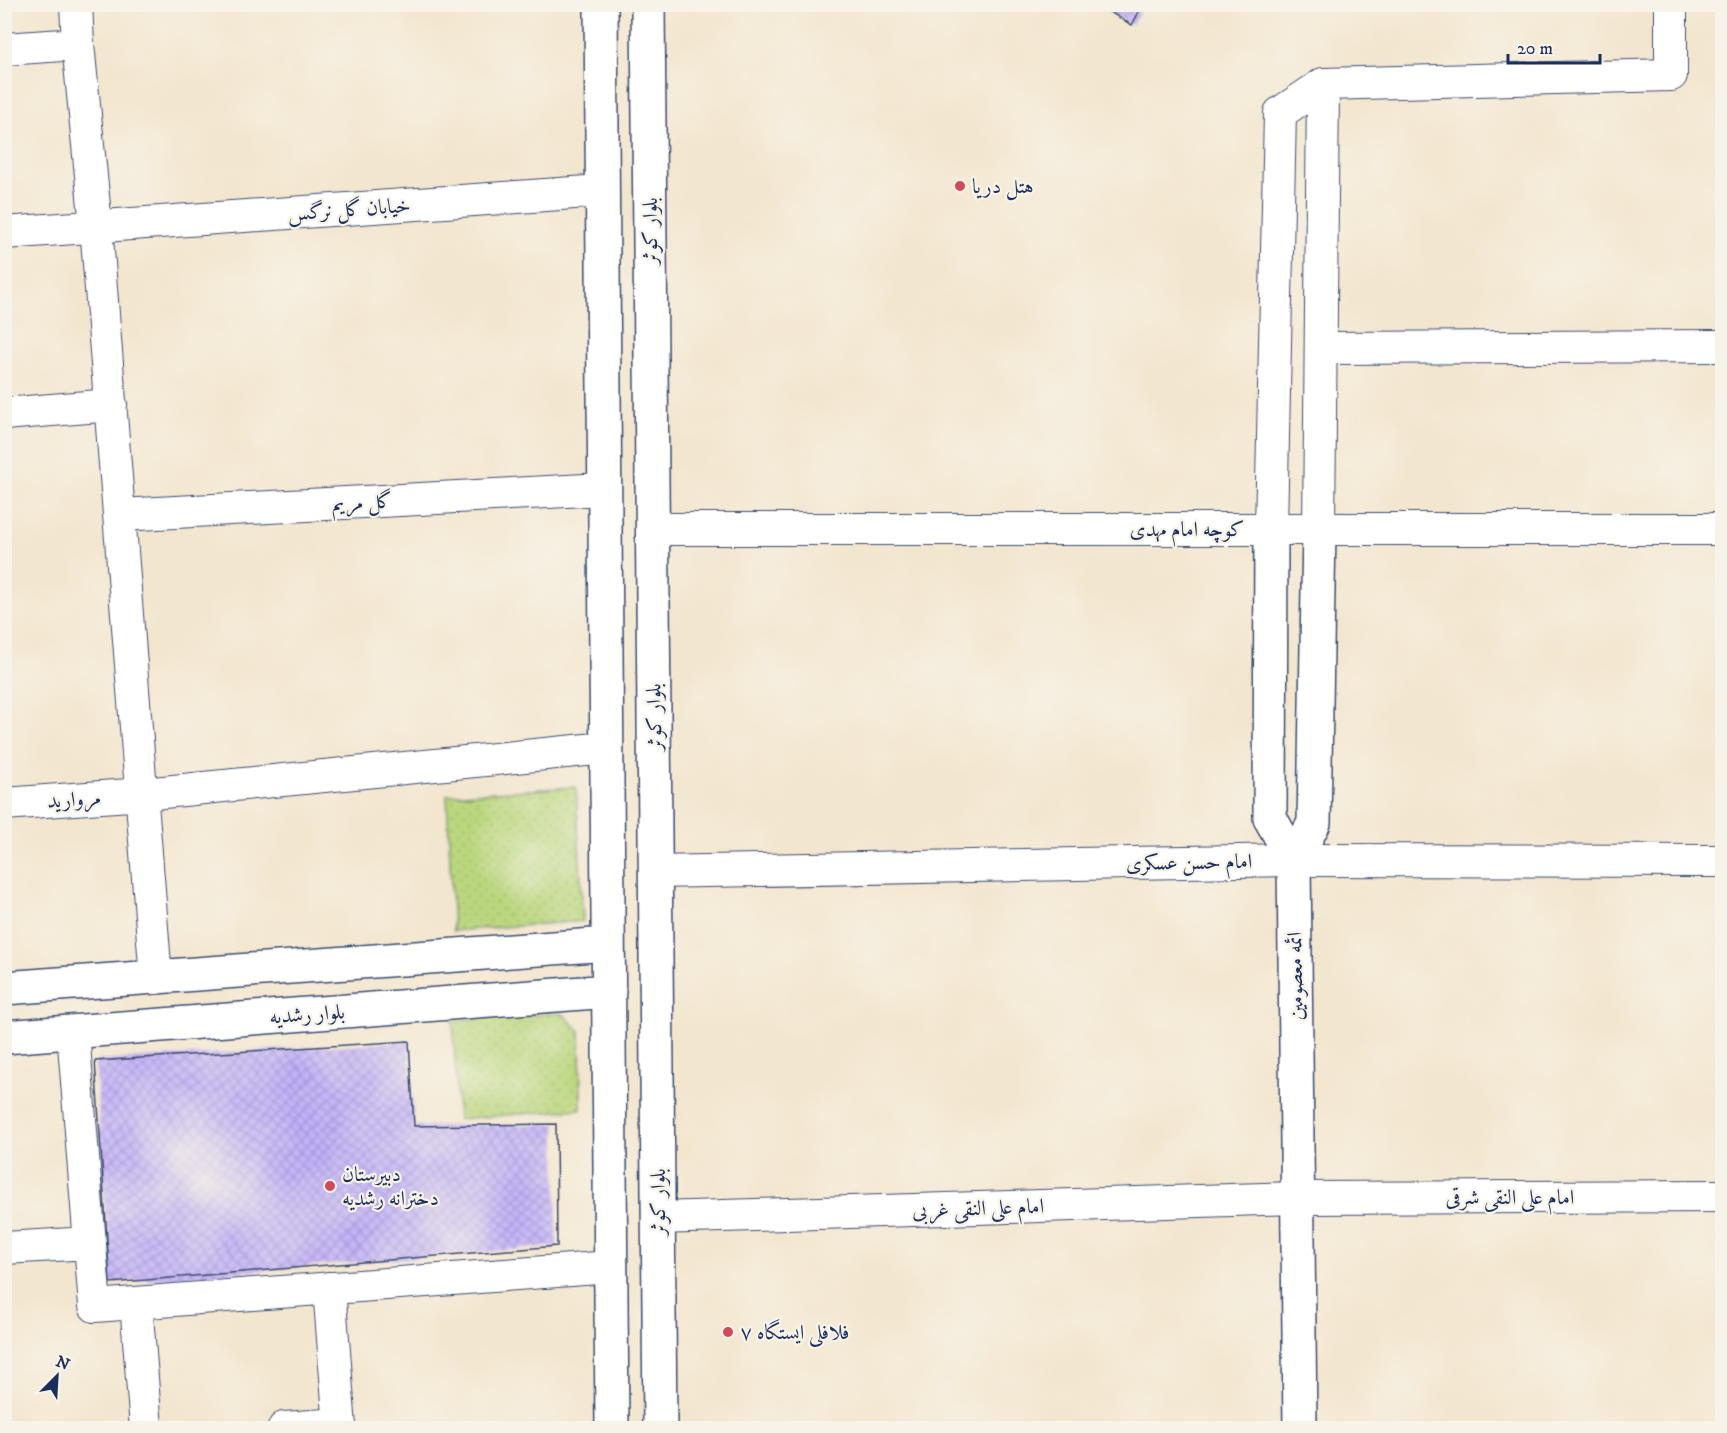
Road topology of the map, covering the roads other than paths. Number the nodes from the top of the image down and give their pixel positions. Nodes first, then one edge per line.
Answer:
1 (76, 4) edge
2 (601, 4) edge
3 (648, 4) edge
4 (1671, 4) edge
5 (78, 44) junction
6 (4, 49) edge
7 (1323, 84) junction
8 (603, 191) junction
9 (96, 226) junction
10 (4, 233) edge
11 (1722, 346) edge
12 (1321, 348) junction
13 (111, 405) junction
14 (4, 414) edge
15 (604, 489) junction
16 (120, 515) junction
17 (652, 529) junction
18 (1271, 529) junction
19 (1722, 529) edge
20 (1319, 530) junction
21 (606, 748) junction
22 (143, 794) junction
23 (4, 804) edge
24 (1294, 860) junction
25 (1722, 861) edge
26 (655, 872) junction
27 (608, 944) junction
28 (156, 978) junction
29 (4, 988) edge
30 (609, 991) junction
31 (73, 1032) junction
32 (4, 1037) edge
33 (1722, 1196) edge
34 (1298, 1198) junction
35 (658, 1218) junction
36 (90, 1244) junction
37 (4, 1248) edge
38 (611, 1266) junction
39 (329, 1288) junction
40 (135, 1303) junction
41 (340, 1426) edge
42 (146, 1428) edge
43 (284, 1428) edge
44 (612, 1428) edge
45 (660, 1428) edge
46 (1300, 1428) edge

1 - 5 street
2 - 8 main road
3 - 17 main road, بلوار کوثر
4 - 7 street
5 - 6 street
5 - 9 street
7 - 12 street
7 - 18 street
8 - 9 street, خیابان گل نرگس
8 - 15 main road
9 - 10 street, خیابان گل نرگس
9 - 13 street
11 - 12 street
12 - 20 street
13 - 14 street
13 - 16 street
15 - 16 street, گل مریم
15 - 21 main road
16 - 22 street
17 - 18 street, کوچه امام مهدی
17 - 26 main road, بلوار کوثر
18 - 20 street, کوچه امام مهدی
18 - 24 main road
19 - 20 street, کوچه امام مهدی
20 - 24 main road, ائمه معصومین
21 - 22 street, مروارید
21 - 27 main road
22 - 23 street, مروارید
22 - 28 street
24 - 25 street, امام حسن عسکری
24 - 26 street, امام حسن عسکری
24 - 34 main road, ائمه معصومین
26 - 35 main road, بلوار کوثر
27 - 28 main road
27 - 30 main road
28 - 29 main road
30 - 31 main road, بلوار رشدیه
30 - 38 main road
31 - 32 main road, بلوار رشدیه
31 - 36 street
33 - 34 street, امام علی النقی شرقی
34 - 35 street, امام علی النقی غربی
34 - 46 main road, ائمه معصومین
35 - 45 main road, بلوار کوثر
36 - 37 street
36 - 40 street
38 - 39 street
38 - 44 main road
39 - 40 street
39 - 41 street
40 - 42 street
41 - 43 street

